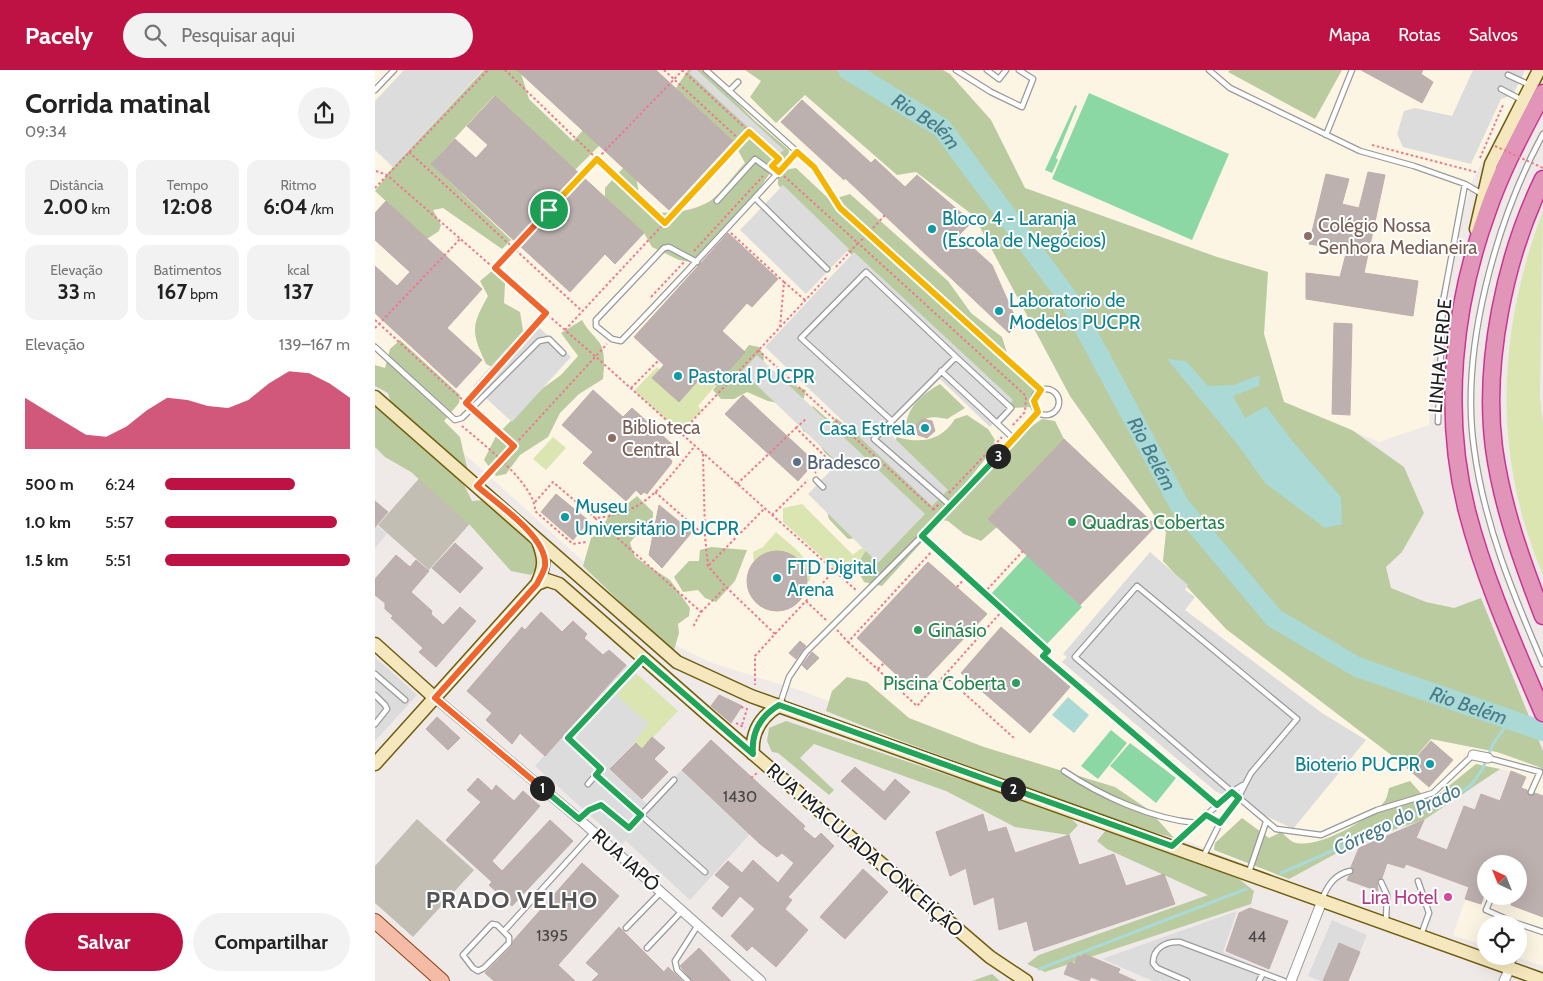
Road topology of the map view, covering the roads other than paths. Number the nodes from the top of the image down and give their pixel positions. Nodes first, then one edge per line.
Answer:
1 (394, 70) edge
2 (706, 70) edge
3 (956, 70) edge
4 (987, 70) edge
5 (1006, 70) edge
6 (1019, 70) edge
7 (1209, 70) edge
8 (1353, 70) edge
9 (1539, 70) edge
10 (1508, 75) dead end
11 (738, 82) dead end
12 (1501, 89) dead end
13 (375, 90) edge
14 (1537, 90) edge
15 (729, 91) junction
16 (1523, 100) junction
17 (1543, 134) edge
18 (1326, 135) junction
19 (797, 152) junction
20 (778, 173) junction
21 (1543, 179) edge
22 (1465, 184) junction
23 (1478, 191) junction
24 (756, 199) junction
25 (717, 201) dead end
26 (697, 262) junction
27 (827, 269) dead end
28 (1467, 283) junction
29 (375, 346) edge
30 (563, 353) dead end
31 (956, 356) junction
32 (941, 371) junction
33 (1041, 390) junction
34 (375, 397) edge
35 (1038, 412) junction
36 (892, 421) junction
37 (997, 422) junction
38 (1437, 422) dead end
39 (1014, 439) junction
40 (816, 480) dead end
41 (823, 487) dead end
42 (951, 506) junction
43 (537, 539) junction
44 (537, 584) junction
45 (1543, 616) edge
46 (375, 644) edge
47 (643, 658) junction
48 (1543, 664) edge
49 (375, 674) edge
50 (375, 694) edge
51 (435, 698) junction
52 (405, 700) dead end
53 (779, 705) junction
54 (1543, 713) edge
55 (375, 724) edge
56 (753, 754) junction
57 (1473, 755) joint
58 (1488, 758) joint
59 (375, 764) edge
60 (1064, 771) dead end
61 (1541, 774) edge
62 (596, 775) junction
63 (674, 780) dead end
64 (588, 784) dead end
65 (1243, 785) junction
66 (1232, 792) junction
67 (1531, 792) dead end
68 (1239, 798) junction
69 (641, 815) junction
70 (1206, 815) junction
71 (579, 819) junction
72 (1267, 822) junction
73 (1196, 823) junction
74 (1220, 823) junction
75 (594, 832) junction
76 (1172, 846) junction
77 (1203, 858) junction
78 (1350, 871) dead end
79 (705, 872) dead end
80 (1248, 874) junction
81 (1417, 881) dead end
82 (1381, 882) dead end
83 (661, 892) junction
84 (1322, 901) junction
85 (1488, 905) edge
86 (682, 911) junction
87 (1497, 915) edge
88 (375, 921) edge
89 (1385, 923) junction
90 (698, 925) junction
91 (1527, 927) edge
92 (626, 928) dead end
93 (504, 931) junction
94 (1543, 932) edge
95 (1421, 936) junction
96 (647, 948) dead end
97 (1477, 952) edge
98 (1511, 965) edge
99 (1517, 965) edge
100 (1263, 973) junction
101 (1543, 980) edge
102 (442, 981) edge
103 (688, 981) edge
104 (761, 981) edge
105 (1026, 981) edge
106 (1187, 981) edge
107 (1259, 981) edge
108 (1284, 981) edge
109 (1291, 981) edge
110 (1504, 981) edge

1 - 13 lane
2 - 15 lane
3 - 6 lane
4 - 5 lane
7 - 18 lane
8 - 18 lane
9 - 14 main road
10 - 14 lane
11 - 15 lane
12 - 16 lane
14 - 16 main road
14 - 28 highway, LINHA VERDE
15 - 19 lane
16 - 23 main road
17 - 48 lane
18 - 22 lane
19 - 20 lane
19 - 33 lane
20 - 24 lane
20 - 25 lane
21 - 45 highway
22 - 23 lane
22 - 38 lane
23 - 28 main road
24 - 26 lane
24 - 27 lane
26 - 26 lane
28 - 54 highway, LINHA VERDE
29 - 30 lane
31 - 32 lane
31 - 36 lane
31 - 37 lane
32 - 36 lane
32 - 37 lane
33 - 35 lane
33 - 35 lane
34 - 43 main road
35 - 39 lane
36 - 42 lane
37 - 39 lane
39 - 42 lane
40 - 41 lane
42 - 53 lane
43 - 44 main road
43 - 53 main road
44 - 47 main road, RUA IMACULADA CONCEIÇÃO
44 - 51 main road
46 - 51 main road, RUA IAPÓ
47 - 56 main road, RUA IMACULADA CONCEIÇÃO
47 - 62 lane
49 - 52 lane
50 - 55 lane
51 - 59 main road
51 - 71 street, RUA IAPÓ
53 - 56 main road
53 - 76 main road
56 - 105 main road, RUA IMACULADA CONCEIÇÃO
57 - 58 street
57 - 72 lane
58 - 61 lane
60 - 73 lane
61 - 67 lane
62 - 64 lane
62 - 69 lane
63 - 69 lane
65 - 66 lane
65 - 66 lane
65 - 68 lane
66 - 68 lane
66 - 70 lane
68 - 72 lane
68 - 74 lane
69 - 71 lane
69 - 79 lane
70 - 73 lane
70 - 74 lane
71 - 75 street, RUA IAPÓ
72 - 80 lane
73 - 76 lane
74 - 77 lane
75 - 83 street, RUA IAPÓ
75 - 93 lane
76 - 77 main road
77 - 80 main road
78 - 84 lane
80 - 84 main road
81 - 95 lane
82 - 89 lane
83 - 86 street, RUA IAPÓ
83 - 92 lane
84 - 89 main road
84 - 109 street
85 - 87 lane
86 - 90 street, RUA IAPÓ
86 - 96 lane
88 - 102 main road
89 - 95 main road
90 - 103 lane
90 - 104 street, RUA IAPÓ
91 - 94 lane
93 - 93 lane
95 - 97 main road
98 - 110 street
99 - 101 main road
100 - 106 lane
100 - 107 lane
100 - 108 lane

